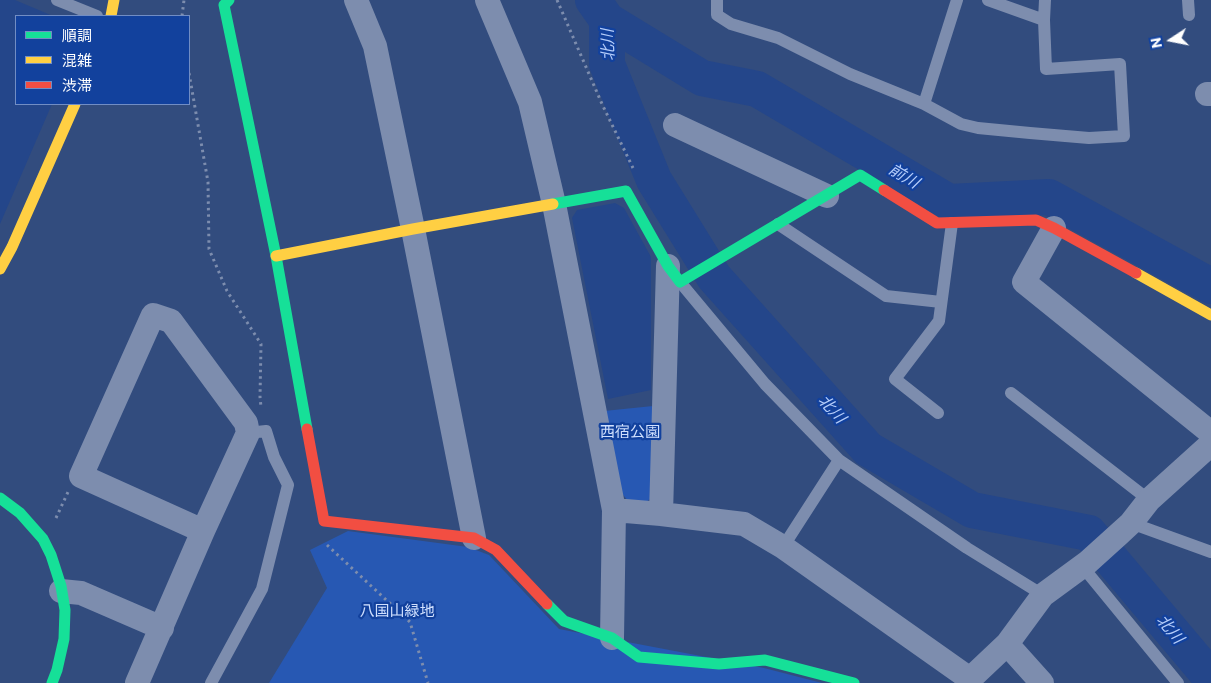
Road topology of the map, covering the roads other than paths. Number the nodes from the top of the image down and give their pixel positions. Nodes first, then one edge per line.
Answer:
1 (57, 0) edge
2 (229, 0) edge
3 (356, 0) edge
4 (488, 0) edge
5 (717, 0) edge
6 (957, 0) edge
7 (988, 0) edge
8 (1045, 0) edge
9 (1188, 0) edge
10 (94, 15) edge
11 (1189, 15) dead end
12 (1044, 20) junction
13 (924, 104) junction
14 (75, 105) edge
15 (675, 125) dead end
16 (827, 196) junction
17 (554, 204) junction
18 (952, 223) junction
19 (778, 224) junction
20 (1054, 228) junction
21 (413, 230) junction
22 (276, 256) junction
23 (0, 269) edge
24 (674, 274) junction
25 (941, 302) junction
26 (1211, 315) edge
27 (1011, 393) dead end
28 (938, 413) dead end
29 (257, 432) junction
30 (1211, 433) edge
31 (1211, 444) edge
32 (839, 460) junction
33 (0, 498) edge
34 (1149, 500) junction
35 (614, 510) junction
36 (661, 514) junction
37 (1125, 529) junction
38 (203, 530) junction
39 (474, 538) junction
40 (783, 547) junction
41 (1211, 552) edge
42 (1085, 564) junction
43 (61, 591) junction
44 (1043, 595) junction
45 (162, 628) junction
46 (612, 638) junction
47 (1007, 644) junction
48 (968, 681) edge
49 (52, 683) edge
50 (138, 683) edge
51 (211, 683) edge
52 (854, 683) edge
53 (1042, 683) edge
54 (1178, 683) edge

1 - 10 lane
2 - 22 street
3 - 21 street
4 - 17 street
5 - 13 lane
6 - 13 lane
7 - 12 lane
8 - 12 lane
9 - 11 lane
12 - 13 lane
14 - 23 street
15 - 16 street
16 - 18 street
16 - 19 street
17 - 21 street
17 - 24 street
17 - 35 street
18 - 20 street
18 - 25 lane
19 - 24 street
19 - 25 lane
20 - 26 street
20 - 30 street
21 - 22 street
21 - 39 street
22 - 39 street
24 - 32 lane
24 - 36 street
25 - 28 lane
27 - 34 lane
29 - 38 street
29 - 38 street
29 - 51 lane
31 - 34 street
32 - 40 lane
32 - 44 lane
33 - 43 street
34 - 37 street
35 - 36 street
35 - 46 street
36 - 40 street
37 - 41 lane
37 - 42 street
38 - 45 street
39 - 46 street
40 - 48 street
42 - 44 street
42 - 54 lane
43 - 45 street
43 - 49 street
44 - 47 street
45 - 50 street
46 - 52 street
47 - 48 street
47 - 53 street

